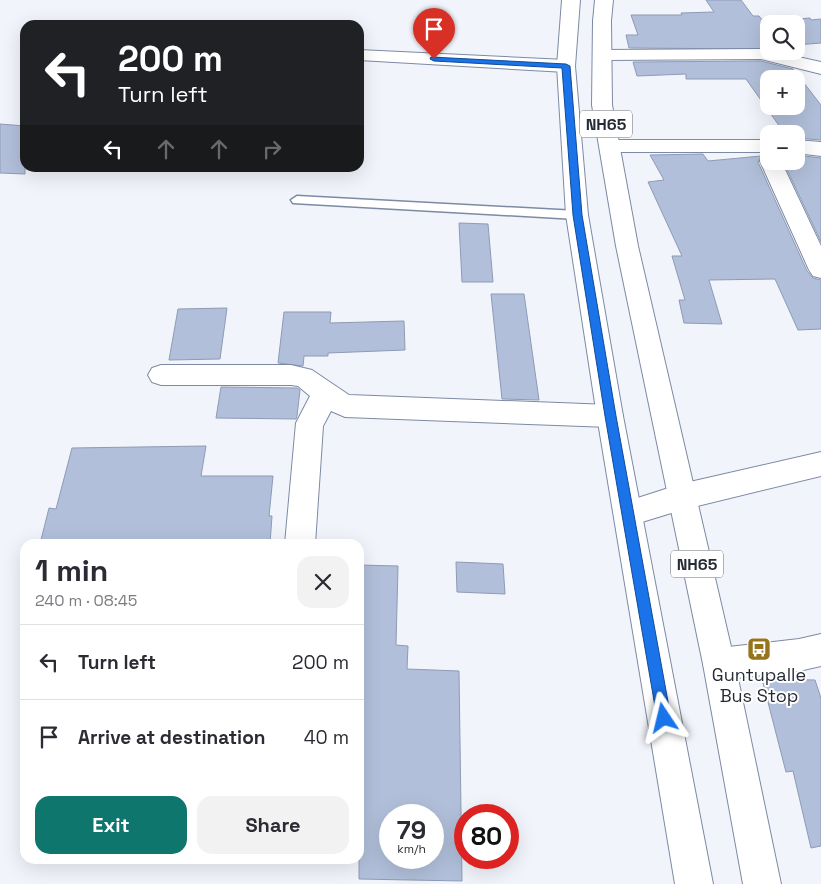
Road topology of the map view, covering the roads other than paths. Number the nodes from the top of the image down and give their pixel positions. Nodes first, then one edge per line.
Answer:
1 (570, 0) edge
2 (604, 0) edge
3 (364, 54) edge
4 (604, 55) junction
5 (566, 66) junction
6 (821, 68) edge
7 (610, 146) junction
8 (805, 147) edge
9 (821, 149) edge
10 (760, 153) edge
11 (776, 170) edge
12 (297, 200) dead end
13 (577, 215) junction
14 (821, 270) edge
15 (161, 375) dead end
16 (324, 393) junction
17 (610, 416) junction
18 (821, 464) edge
19 (681, 497) junction
20 (629, 514) junction
21 (300, 539) edge
22 (821, 650) edge
23 (719, 664) junction
24 (694, 884) edge
25 (762, 884) edge

1 - 5 main road, NH65
2 - 4 main road, NH65
3 - 5 main road
4 - 6 main road
4 - 7 main road, NH65
5 - 13 main road, NH65
7 - 10 main road
7 - 19 main road, NH65
8 - 9 main road
11 - 14 main road
12 - 13 lane
13 - 17 main road, NH65
15 - 16 main road
16 - 17 main road
16 - 21 main road
17 - 20 main road, NH65
18 - 19 main road
19 - 20 main road
19 - 23 main road, NH65
20 - 24 main road, NH65
22 - 23 main road
23 - 25 main road, NH65

